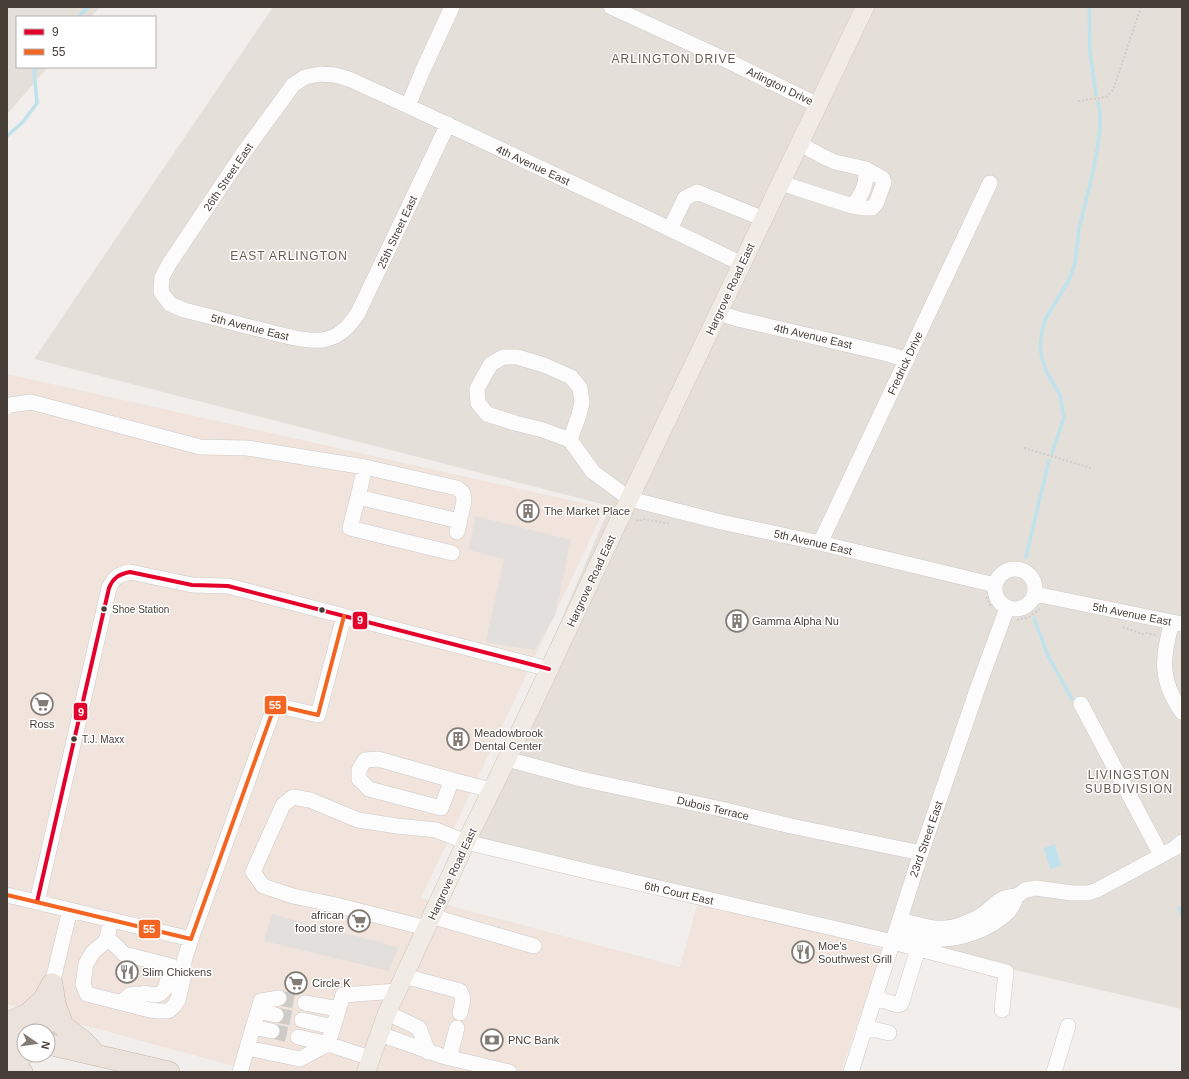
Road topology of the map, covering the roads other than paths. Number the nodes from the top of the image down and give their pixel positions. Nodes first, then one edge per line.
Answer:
1 (452, 7) edge
2 (611, 7) edge
3 (866, 7) edge
4 (320, 74) joint
5 (818, 105) junction
6 (408, 106) junction
7 (448, 124) junction
8 (800, 144) junction
9 (781, 183) junction
10 (990, 183) dead end
11 (764, 219) junction
12 (670, 229) junction
13 (742, 264) junction
14 (165, 298) joint
15 (719, 313) junction
16 (339, 335) joint
17 (907, 360) junction
18 (7, 407) edge
19 (570, 440) junction
20 (365, 467) junction
21 (358, 497) junction
22 (630, 499) junction
23 (820, 543) junction
24 (452, 553) dead end
25 (996, 585) junction
26 (1035, 594) junction
27 (1007, 608) junction
28 (344, 616) junction
29 (1177, 623) edge
30 (549, 669) junction
31 (1081, 704) dead end
32 (1182, 712) edge
33 (507, 759) junction
34 (452, 780) junction
35 (491, 790) junction
36 (466, 842) junction
37 (1182, 842) edge
38 (921, 853) junction
39 (1161, 855) junction
40 (7, 895) edge
41 (37, 902) junction
42 (70, 910) junction
43 (110, 920) junction
44 (429, 922) junction
45 (896, 931) junction
46 (191, 939) junction
47 (109, 942) junction
48 (534, 946) dead end
49 (918, 949) junction
50 (184, 961) junction
51 (52, 984) junction
52 (401, 984) junction
53 (279, 998) tunnel mouth
54 (874, 998) junction
55 (122, 1002) junction
56 (305, 1003) tunnel mouth
57 (339, 1009) junction
58 (1002, 1010) dead end
59 (258, 1011) junction
60 (387, 1013) junction
61 (460, 1013) dead end
62 (276, 1016) tunnel mouth
63 (302, 1020) tunnel mouth
64 (7, 1023) edge
65 (45, 1023) edge
66 (865, 1026) junction
67 (1068, 1026) dead end
68 (253, 1027) junction
69 (333, 1028) junction
70 (456, 1028) dead end
71 (272, 1031) tunnel mouth
72 (889, 1033) dead end
73 (380, 1034) junction
74 (298, 1037) tunnel mouth
75 (328, 1044) junction
76 (56, 1046) edge
77 (247, 1048) junction
78 (428, 1052) junction
79 (97, 1056) junction
80 (449, 1058) junction
81 (368, 1065) edge
82 (7, 1069) edge
83 (22, 1072) edge
84 (169, 1072) edge
85 (240, 1072) edge
86 (509, 1072) edge
87 (850, 1072) edge
88 (1054, 1072) edge

1 - 6 street
2 - 5 street, Arlington Drive
3 - 5 main road, Hargrove Road East
4 - 6 street, 4th Avenue East
4 - 14 street, 26th Street East
5 - 8 main road, Hargrove Road East
6 - 7 street, 4th Avenue East
7 - 12 street, 4th Avenue East
7 - 16 street, 25th Street East
8 - 9 main road, Hargrove Road East
8 - 9 street
9 - 11 main road, Hargrove Road East
10 - 17 street, Fredrick Drive
11 - 12 street
11 - 13 main road, Hargrove Road East
12 - 13 street, 4th Avenue East
13 - 15 main road, Hargrove Road East
14 - 16 street, 5th Avenue East
15 - 17 street, 4th Avenue East
15 - 22 main road, Hargrove Road East
17 - 23 street, Fredrick Drive
18 - 20 street
19 - 19 street
19 - 22 street
20 - 21 street
20 - 21 street
21 - 24 street
22 - 23 street, 5th Avenue East
22 - 30 main road, Hargrove Road East
23 - 25 street, 5th Avenue East
25 - 26 street
25 - 27 street
26 - 27 street
26 - 29 street, 5th Avenue East
27 - 38 street, 23rd Street East
28 - 30 street
28 - 41 street
28 - 46 street
29 - 32 street
30 - 33 main road, Hargrove Road East
31 - 39 street
33 - 35 main road, Hargrove Road East
33 - 38 street, Dubois Terrace
34 - 34 street
34 - 35 street
35 - 36 main road, Hargrove Road East
36 - 44 main road, Hargrove Road East
36 - 44 street, 6th Court East
36 - 45 street, 6th Court East
37 - 39 street
38 - 45 street, 23rd Street East
39 - 45 street
40 - 41 street
41 - 42 street
42 - 43 street
42 - 51 street
43 - 46 street
43 - 47 street
44 - 48 street
44 - 52 main road, Hargrove Road East
45 - 49 street
45 - 54 street, 23rd Street East
46 - 50 street
47 - 50 street
47 - 55 street
47 - 55 street
49 - 54 street
49 - 58 street
50 - 55 street
51 - 64 highway
51 - 65 highway
51 - 79 highway
52 - 57 street
52 - 60 main road, Hargrove Road East
52 - 61 street
53 - 59 street
54 - 66 street, 23rd Street East
56 - 57 street
57 - 69 street
59 - 62 street
59 - 68 street
60 - 73 main road, Hargrove Road East
60 - 78 street
63 - 69 street
66 - 72 street
66 - 87 street, 23rd Street East
67 - 88 street
68 - 71 street
68 - 77 street
69 - 75 street
70 - 80 street
73 - 78 street
73 - 81 main road, Hargrove Road East
74 - 75 street
75 - 77 street
75 - 81 street
76 - 79 highway
77 - 85 street
78 - 80 street
79 - 84 highway
80 - 86 street
82 - 83 highway

